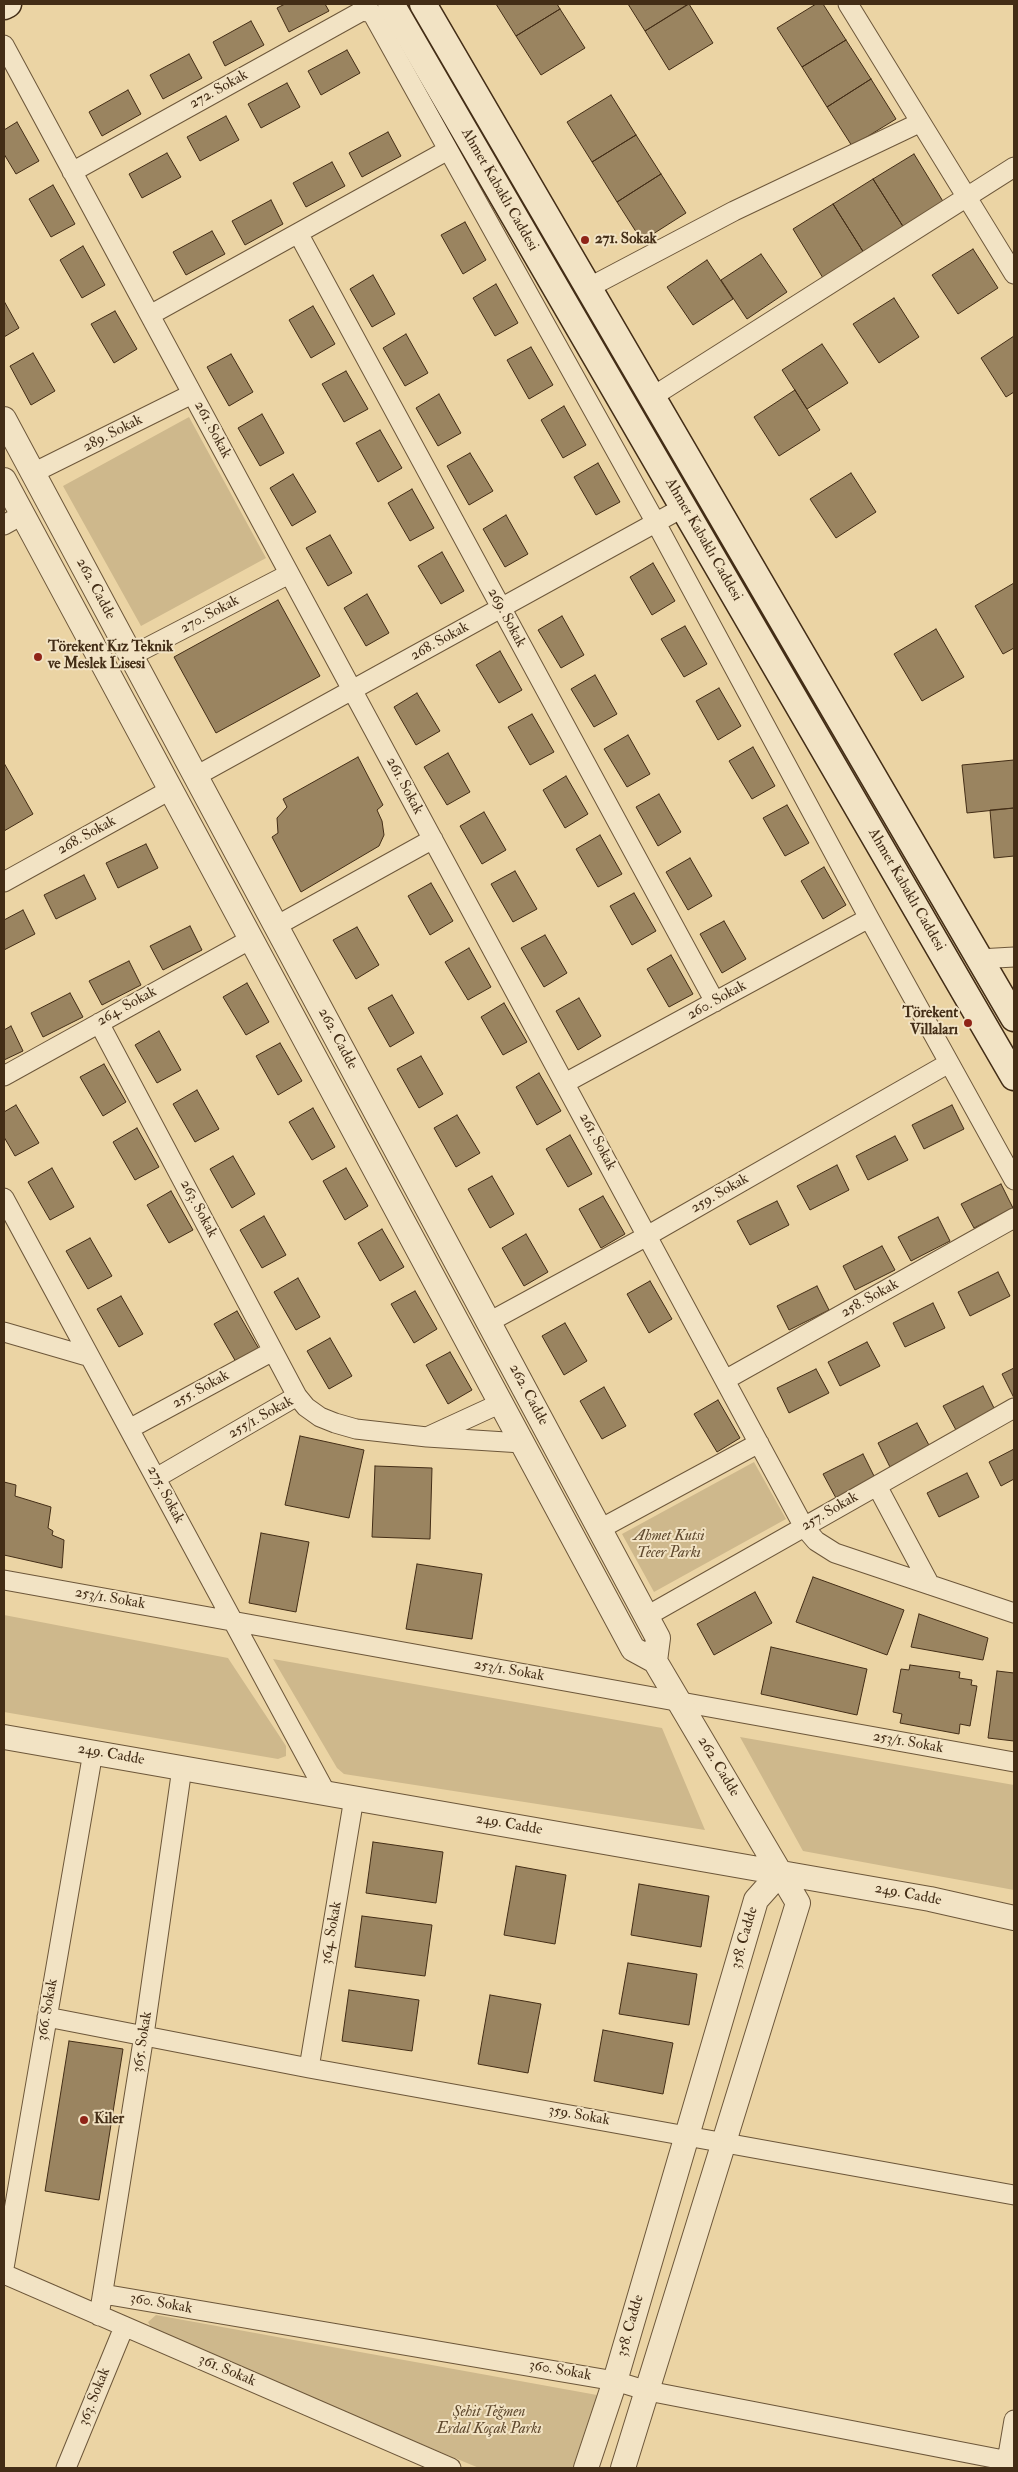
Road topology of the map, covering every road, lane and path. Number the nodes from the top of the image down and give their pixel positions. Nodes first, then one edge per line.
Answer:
1 (8, 4) edge
2 (423, 4) edge
3 (848, 4) edge
4 (4, 6) edge
5 (379, 7) edge
6 (4, 45) edge
7 (919, 123) junction
8 (448, 150) junction
9 (1014, 167) edge
10 (72, 172) junction
11 (966, 198) junction
12 (298, 233) junction
13 (1014, 274) edge
14 (588, 288) junction
15 (150, 315) junction
16 (192, 394) junction
17 (652, 397) junction
18 (4, 418) edge
19 (33, 473) junction
20 (4, 480) edge
21 (684, 507) junction
22 (13, 520) edge
23 (656, 523) junction
24 (289, 574) junction
25 (501, 608) junction
26 (132, 656) junction
27 (352, 690) junction
28 (196, 776) junction
29 (170, 790) junction
30 (433, 839) junction
31 (4, 882) edge
32 (869, 918) junction
33 (276, 926) junction
34 (251, 939) junction
35 (1014, 957) edge
36 (979, 959) junction
37 (715, 1002) junction
38 (1014, 1018) edge
39 (100, 1023) junction
40 (949, 1063) junction
41 (4, 1076) edge
42 (1014, 1076) edge
43 (565, 1084) junction
44 (1014, 1180) edge
45 (4, 1198) edge
46 (1014, 1218) edge
47 (647, 1236) junction
48 (489, 1322) junction
49 (4, 1332) edge
50 (273, 1351) junction
51 (90, 1357) junction
52 (725, 1380) junction
53 (297, 1396) junction
54 (500, 1403) junction
55 (1014, 1408) edge
56 (129, 1429) junction
57 (427, 1437) junction
58 (522, 1443) junction
59 (759, 1443) junction
60 (156, 1478) junction
61 (877, 1486) junction
62 (804, 1527) junction
63 (600, 1529) junction
64 (4, 1580) edge
65 (930, 1585) junction
66 (1011, 1609) edge
67 (647, 1616) junction
68 (232, 1620) junction
69 (655, 1661) junction
70 (679, 1702) junction
71 (4, 1737) edge
72 (93, 1752) junction
73 (1014, 1762) edge
74 (182, 1768) junction
75 (326, 1793) junction
76 (354, 1798) junction
77 (781, 1872) junction
78 (1014, 1918) edge
79 (47, 2017) junction
80 (144, 2035) junction
81 (309, 2068) junction
82 (687, 2135) junction
83 (725, 2142) junction
84 (1014, 2195) edge
85 (4, 2268) edge
86 (4, 2274) edge
87 (103, 2294) junction
88 (99, 2316) junction
89 (124, 2327) junction
90 (615, 2381) junction
91 (648, 2391) junction
92 (1014, 2420) edge
93 (1010, 2462) edge
94 (66, 2468) edge
95 (451, 2468) edge
96 (586, 2468) edge
97 (623, 2468) edge

1 - 4 main road
2 - 14 main road, Ahmet Kabaklı Caddesi
3 - 7 street
5 - 8 street
5 - 10 street, 272. Sokak
5 - 21 main road, Ahmet Kabaklı Caddesi
6 - 10 street, 261. Sokak
7 - 11 street
7 - 14 street
8 - 12 street
8 - 23 street
9 - 11 street
10 - 15 street, 261. Sokak
11 - 13 street
11 - 17 street
12 - 15 street
12 - 25 street, 269. Sokak
14 - 17 main road, Ahmet Kabaklı Caddesi
15 - 16 street, 261. Sokak
16 - 19 street, 289. Sokak
16 - 24 street, 261. Sokak
17 - 36 main road, Ahmet Kabaklı Caddesi
18 - 19 street, 262. Cadde
19 - 26 street, 262. Cadde
20 - 22 street, 262. Cadde
21 - 23 street, 268. Sokak
21 - 42 main road, Ahmet Kabaklı Caddesi
22 - 29 street, 262. Cadde
23 - 25 street, 268. Sokak
23 - 32 street
24 - 26 street, 270. Sokak
24 - 27 street, 261. Sokak
25 - 27 street, 268. Sokak
25 - 37 street, 269. Sokak
26 - 28 street, 262. Cadde
27 - 28 street, 268. Sokak
27 - 30 street, 261. Sokak
28 - 29 street
28 - 33 street, 262. Cadde
29 - 31 street, 268. Sokak
29 - 34 street, 262. Cadde
30 - 33 street
30 - 43 street, 261. Sokak
32 - 37 street, 260. Sokak
32 - 40 street
33 - 48 street, 262. Cadde
34 - 39 street, 264. Sokak
34 - 54 street, 262. Cadde
35 - 36 street
36 - 38 main road, Ahmet Kabaklı Caddesi
37 - 43 street, 260. Sokak
39 - 41 street, 264. Sokak
39 - 50 street, 263. Sokak
40 - 44 street
40 - 47 street, 259. Sokak
43 - 47 street, 261. Sokak
45 - 51 street, 275. Sokak
46 - 52 street, 258. Sokak
47 - 48 street, 259. Sokak
47 - 52 street, 261. Sokak
48 - 63 street, 262. Cadde
49 - 51 street
50 - 53 street, 263. Sokak
50 - 56 street, 255. Sokak
51 - 56 street, 275. Sokak
52 - 59 street, 261. Sokak
53 - 57 street, 255/1. Sokak
53 - 60 street, 255/1. Sokak
54 - 57 street
54 - 58 street, 262. Cadde
55 - 61 street, 257. Sokak
56 - 60 street, 275. Sokak
57 - 58 street, 255/1. Sokak
58 - 69 street, 262. Cadde
59 - 62 street, 261. Sokak
59 - 63 street
60 - 68 street, 275. Sokak
61 - 62 street, 257. Sokak
61 - 65 street
62 - 65 street, 261. Sokak
62 - 67 street, 257. Sokak
63 - 67 street, 262. Cadde
64 - 68 street, 253/1. Sokak
65 - 66 street, 261. Sokak
67 - 69 street, 262. Cadde
68 - 70 street, 253/1. Sokak
68 - 75 street, 275. Sokak
69 - 70 street, 262. Cadde
70 - 73 street, 253/1. Sokak
70 - 77 street, 262. Cadde
71 - 72 street, 249. Cadde
72 - 74 street, 249. Cadde
72 - 79 street, 366. Sokak
74 - 75 street, 249. Cadde
74 - 80 street, 365. Sokak
75 - 76 street, 249. Cadde
76 - 77 street, 249. Cadde
76 - 81 street, 364. Sokak
77 - 78 street, 249. Cadde
77 - 82 street, 358. Cadde
77 - 83 street
79 - 80 street, 359. Sokak
79 - 85 street, 366. Sokak
80 - 81 street, 359. Sokak
80 - 87 street, 365. Sokak
81 - 82 street, 359. Sokak
82 - 83 street, 359. Sokak
82 - 90 street, 358. Cadde
83 - 84 street, 359. Sokak
83 - 91 street
86 - 88 street, 361. Sokak
87 - 88 street, 365. Sokak
87 - 90 street, 360. Sokak
88 - 89 street, 361. Sokak
89 - 94 street, 363. Sokak
89 - 95 street, 361. Sokak
90 - 91 street, 360. Sokak
90 - 96 street, 358. Cadde
91 - 93 street, 360. Sokak
91 - 97 street
92 - 93 street

